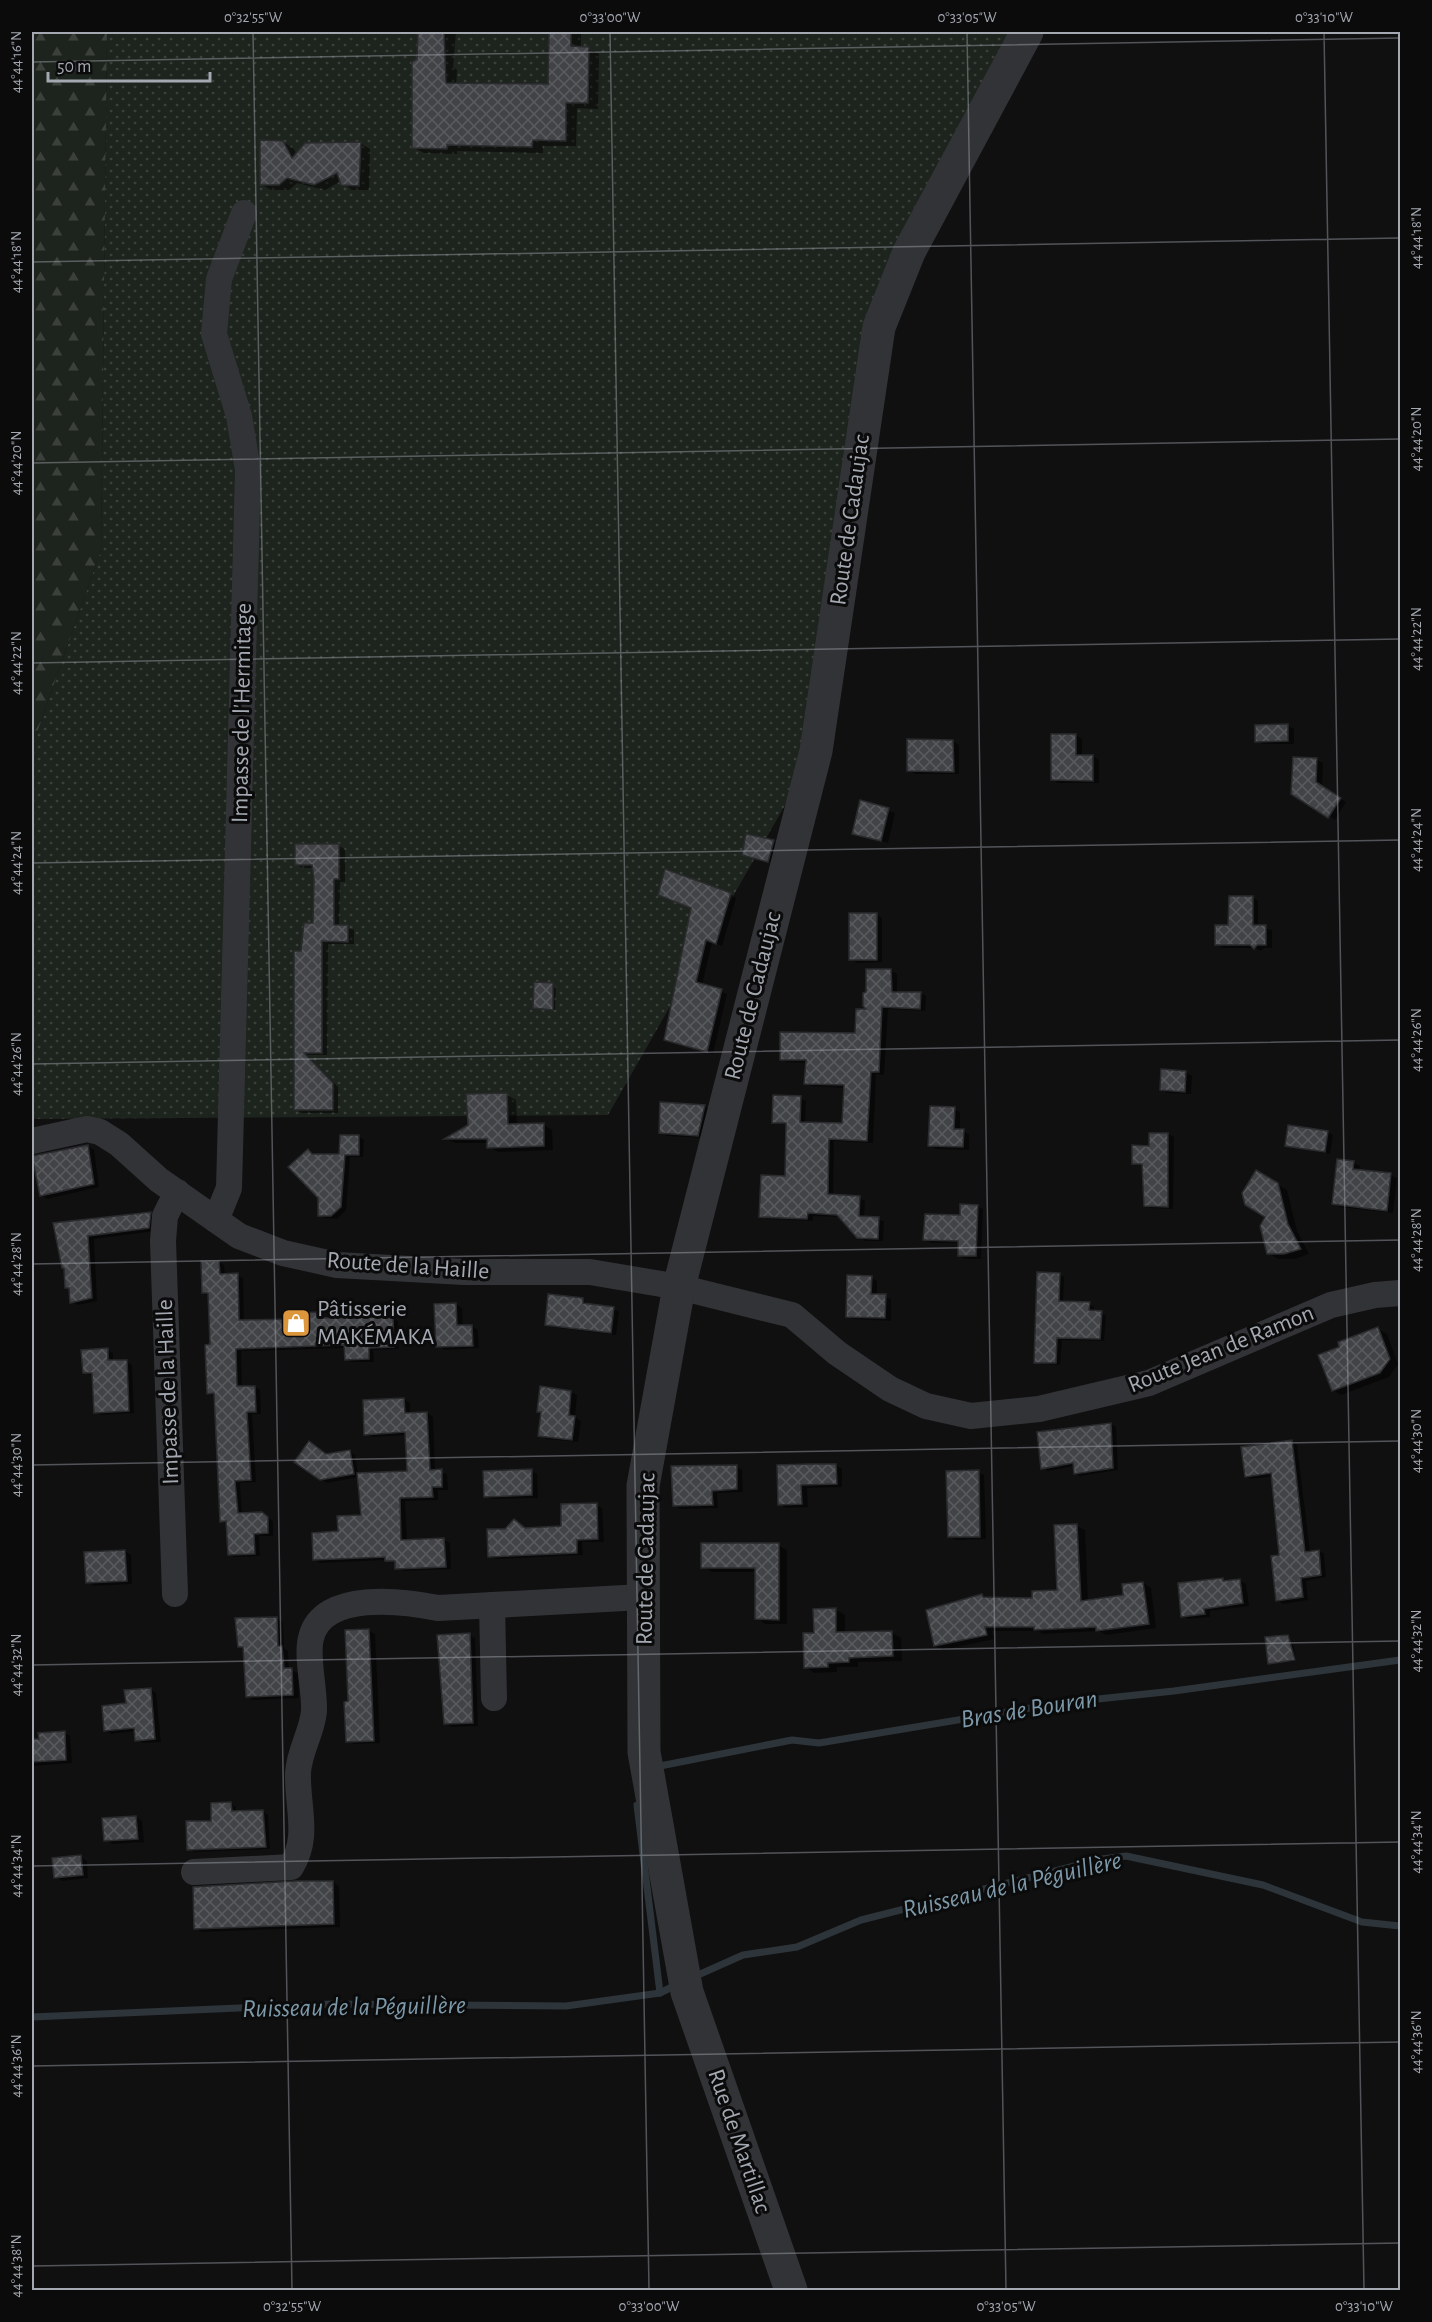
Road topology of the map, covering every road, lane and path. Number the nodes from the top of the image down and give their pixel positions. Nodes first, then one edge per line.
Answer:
1 (1028, 32) edge
2 (244, 213) dead end
3 (32, 1141) edge
4 (177, 1192) junction
5 (216, 1220) junction
6 (679, 1287) junction
7 (1401, 1293) edge
8 (175, 1594) dead end
9 (643, 1597) junction
10 (492, 1605) junction
11 (494, 1698) dead end
12 (194, 1872) dead end
13 (687, 1992) joint
14 (791, 2290) edge

1 - 6 street, Route de Cadaujac
2 - 5 street, Impasse de l'Hermitage
3 - 4 street, Route de la Haille
4 - 5 street, Route de la Haille
4 - 8 street, Impasse de la Haille
5 - 6 street, Route de la Haille
6 - 7 street, Route Jean de Ramon
6 - 9 street, Route de Cadaujac
9 - 10 street
9 - 13 street, Route de Cadaujac
10 - 11 street
10 - 12 street
13 - 14 street, Rue de Martillac

